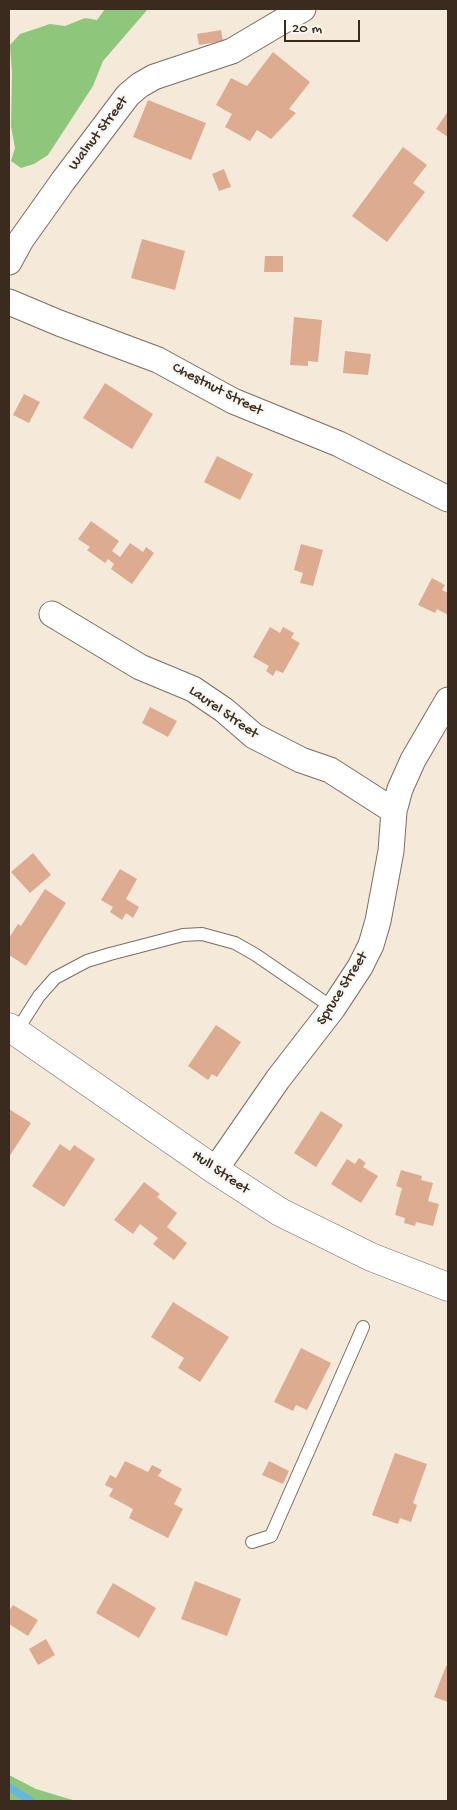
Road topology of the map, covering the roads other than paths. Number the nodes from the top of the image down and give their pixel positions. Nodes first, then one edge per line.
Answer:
1 (304, 9) edge
2 (9, 262) edge
3 (9, 302) edge
4 (448, 499) edge
5 (52, 614) dead end
6 (448, 700) edge
7 (394, 811) junction
8 (333, 1008) junction
9 (12, 1030) edge
10 (215, 1170) junction
11 (448, 1287) edge
12 (363, 1327) dead end
13 (252, 1542) dead end

1 - 2 street, Walnut Street
3 - 4 street, Chestnut Street
5 - 7 street, Laurel Street
6 - 7 street, Spruce Street
7 - 8 street, Spruce Street
8 - 9 lane
8 - 10 street, Spruce Street
9 - 10 main road, Hull Street
10 - 11 main road, Hull Street
12 - 13 lane

